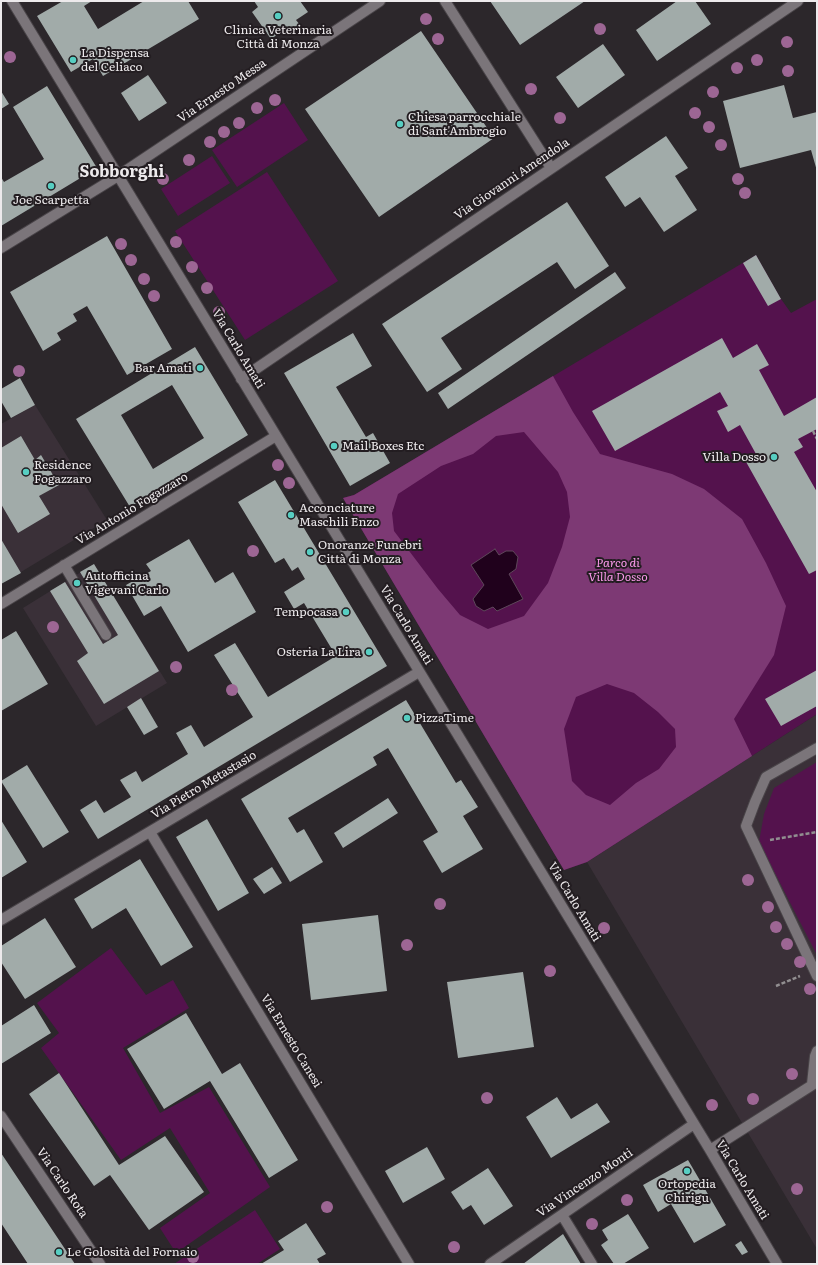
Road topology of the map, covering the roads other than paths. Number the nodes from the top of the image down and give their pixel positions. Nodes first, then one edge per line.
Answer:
1 (12, 1) edge
2 (380, 1) edge
3 (445, 1) edge
4 (798, 1) edge
5 (551, 168) junction
6 (118, 176) junction
7 (1, 248) edge
8 (241, 379) junction
9 (276, 436) junction
10 (64, 565) junction
11 (1, 604) edge
12 (106, 635) dead end
13 (419, 672) junction
14 (817, 748) edge
15 (150, 832) junction
16 (1, 920) edge
17 (816, 973) edge
18 (817, 1051) edge
19 (814, 1083) edge
20 (1, 1116) edge
21 (694, 1124) junction
22 (710, 1150) junction
23 (562, 1215) junction
24 (100, 1264) edge
25 (409, 1264) edge
26 (490, 1264) edge
27 (592, 1264) edge
28 (777, 1264) edge

1 - 6 street, Via Carlo Amati
2 - 6 street, Via Ernesto Messa
3 - 5 street
4 - 5 street, Via Giovanni Amendola
5 - 8 street, Via Giovanni Amendola
6 - 7 street, Via Ernesto Messa
6 - 8 street, Via Carlo Amati
8 - 9 street, Via Carlo Amati
9 - 10 street, Via Antonio Fogazzaro
9 - 13 street, Via Carlo Amati
10 - 11 street, Via Antonio Fogazzaro
10 - 12 street
13 - 15 street, Via Pietro Metastasio
13 - 21 street, Via Carlo Amati
14 - 17 street
15 - 16 street, Via Pietro Metastasio
15 - 25 street, Via Ernesto Canesi
18 - 19 street
19 - 22 street
20 - 24 street, Via Carlo Rota
21 - 22 street, Via Carlo Amati
21 - 23 street, Via Vincenzo Monti
22 - 28 street, Via Carlo Amati
23 - 26 street, Via Vincenzo Monti
23 - 27 street

